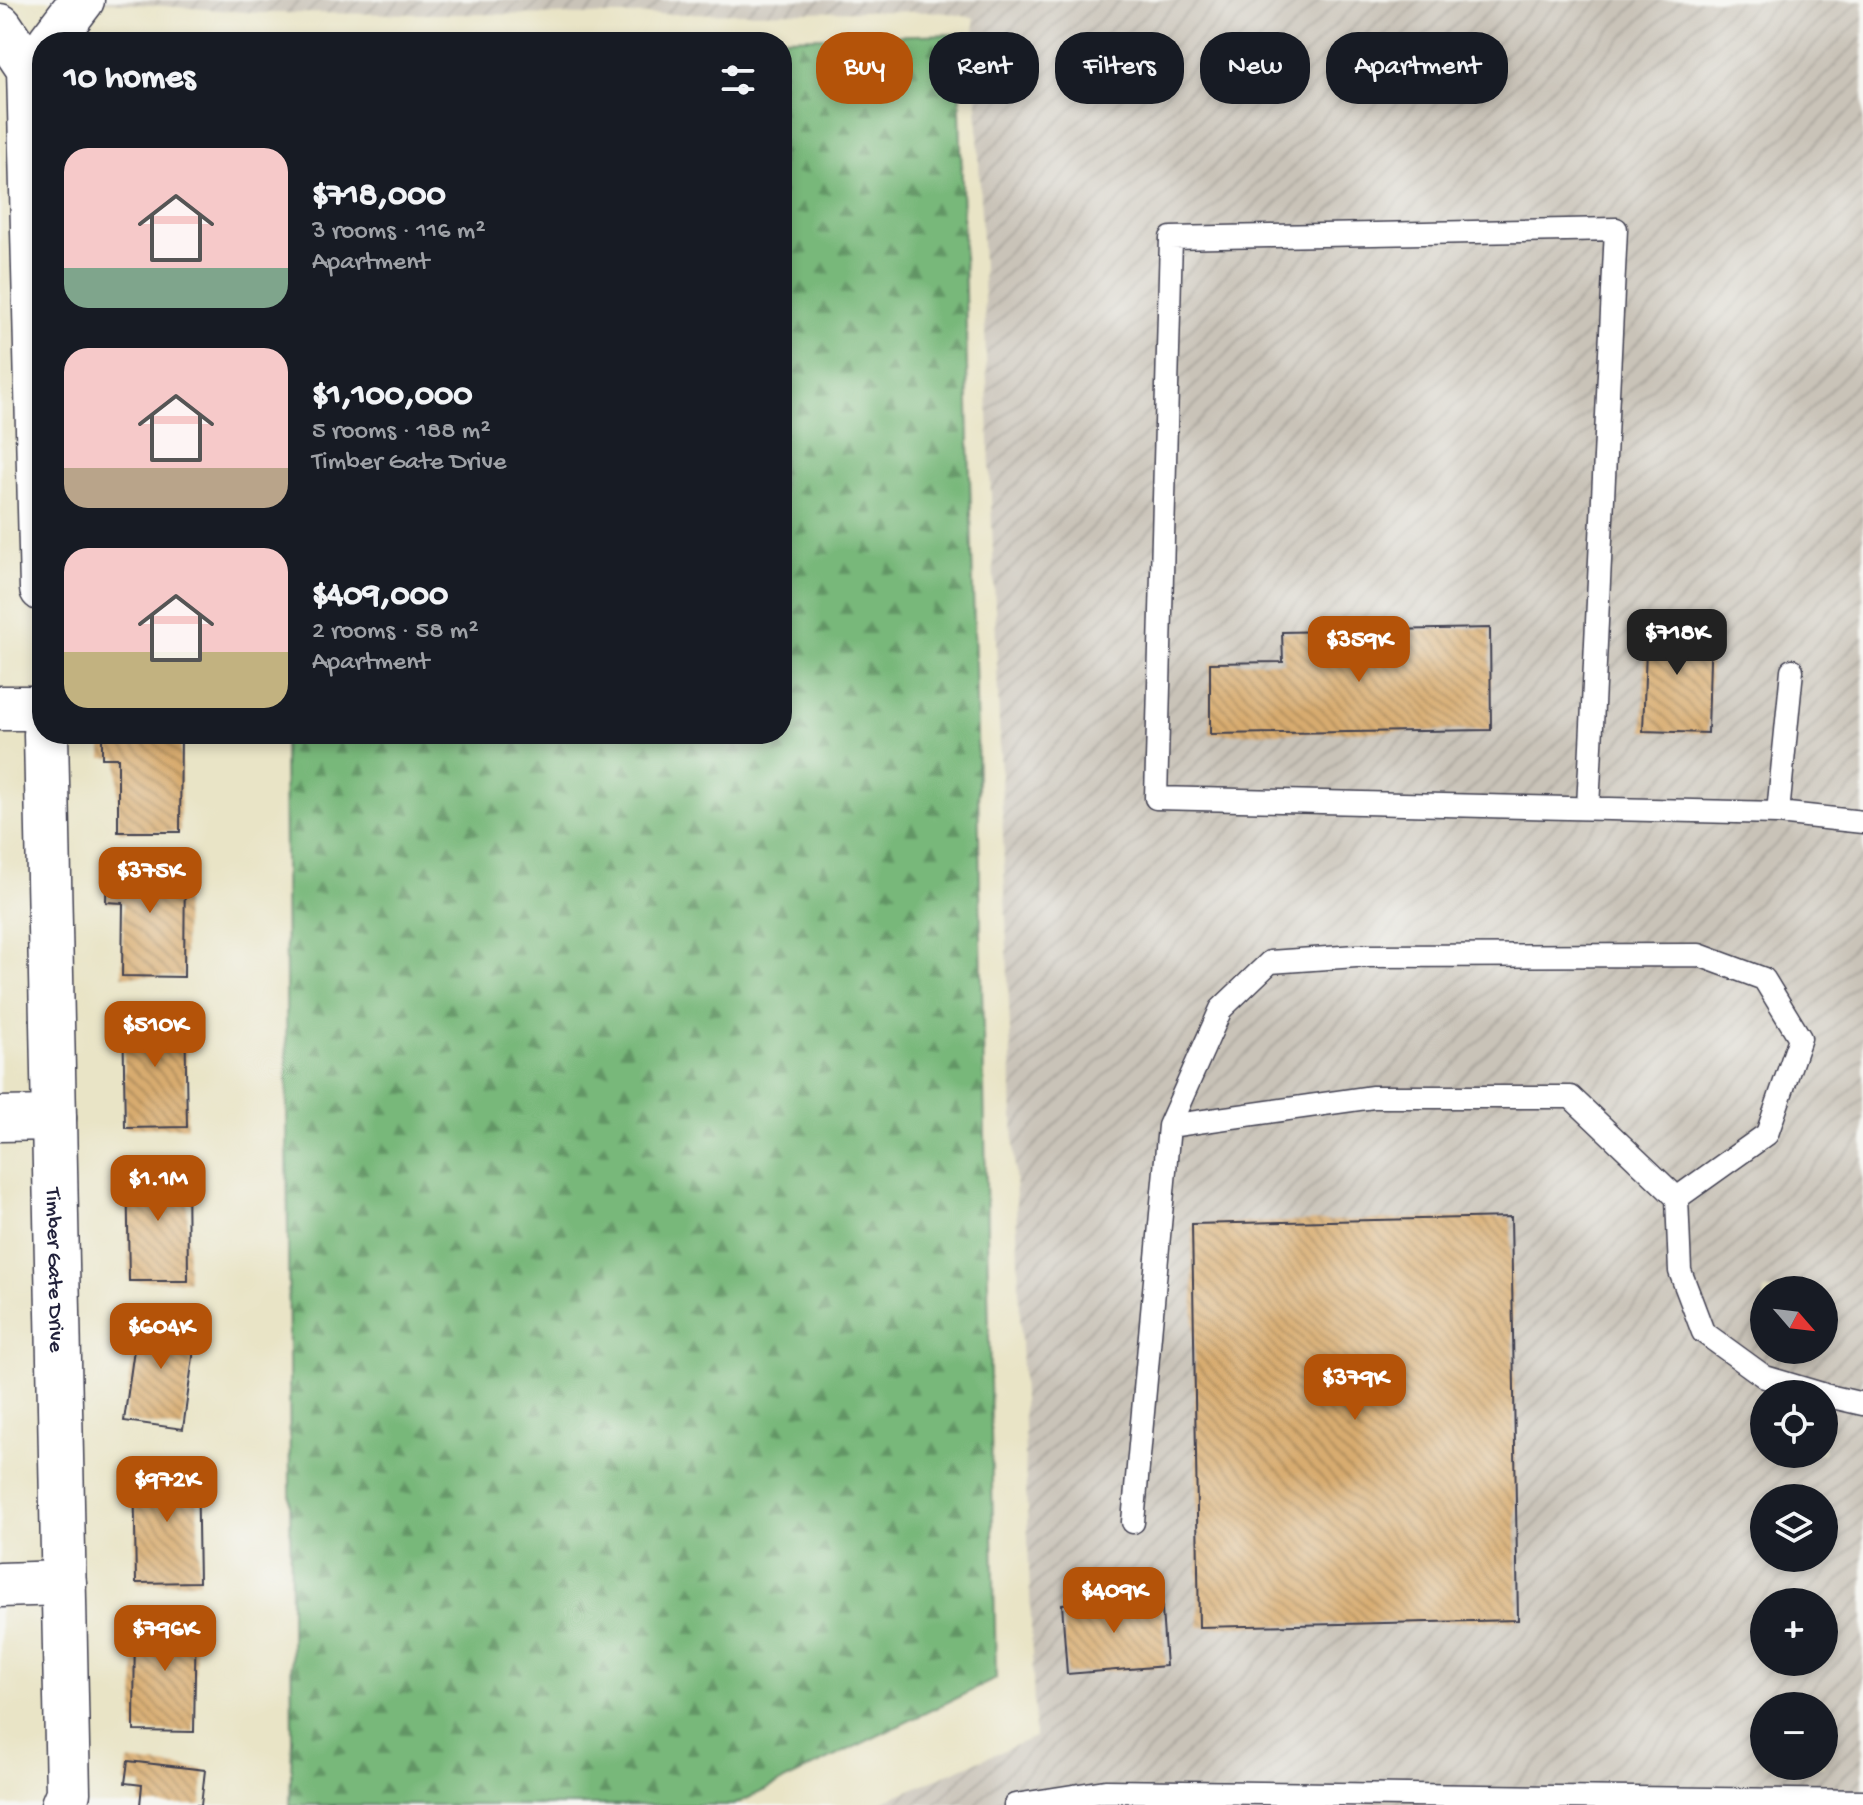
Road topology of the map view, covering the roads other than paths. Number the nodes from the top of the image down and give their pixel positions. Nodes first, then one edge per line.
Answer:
1 (82, 0) edge
2 (0, 26) edge
3 (57, 32) edge
4 (32, 48) edge
5 (1792, 670) dead end
6 (0, 708) edge
7 (32, 708) edge
8 (46, 744) edge
9 (1588, 808) junction
10 (1778, 813) junction
11 (1863, 822) edge
12 (54, 1118) junction
13 (0, 1119) edge
14 (1169, 1126) junction
15 (1677, 1198) junction
16 (1775, 1380) edge
17 (1838, 1399) edge
18 (1863, 1404) edge
19 (1133, 1522) dead end
20 (64, 1583) junction
21 (0, 1585) edge
22 (1863, 1801) edge
23 (63, 1805) edge
24 (1015, 1805) edge

1 - 3 street
2 - 4 street
5 - 10 lane
6 - 7 street
8 - 12 street, Timber Gate Drive
9 - 9 lane
9 - 10 lane
10 - 11 lane
12 - 13 street
12 - 20 street, Timber Gate Drive
14 - 15 lane
14 - 15 lane
14 - 19 lane
15 - 16 lane
17 - 18 lane
20 - 21 street
20 - 23 street, Timber Gate Drive
22 - 24 lane

